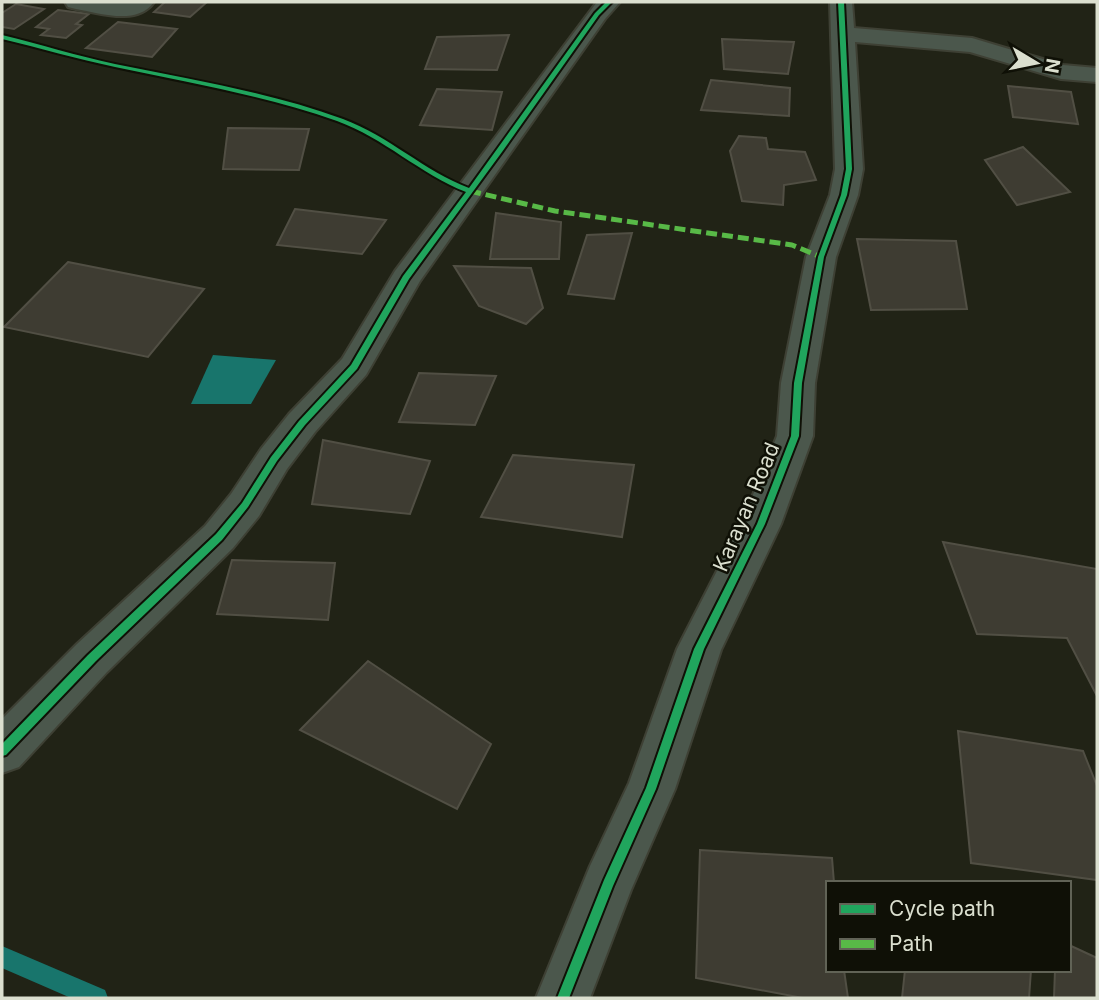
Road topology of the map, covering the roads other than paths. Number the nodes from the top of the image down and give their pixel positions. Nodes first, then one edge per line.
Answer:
1 (76, 2) edge
2 (143, 2) edge
3 (609, 2) edge
4 (842, 18) edge
5 (1097, 75) edge
6 (2, 751) edge
7 (562, 998) edge

1 - 2 street
3 - 6 street
4 - 5 street
4 - 7 street, Karayan Road

